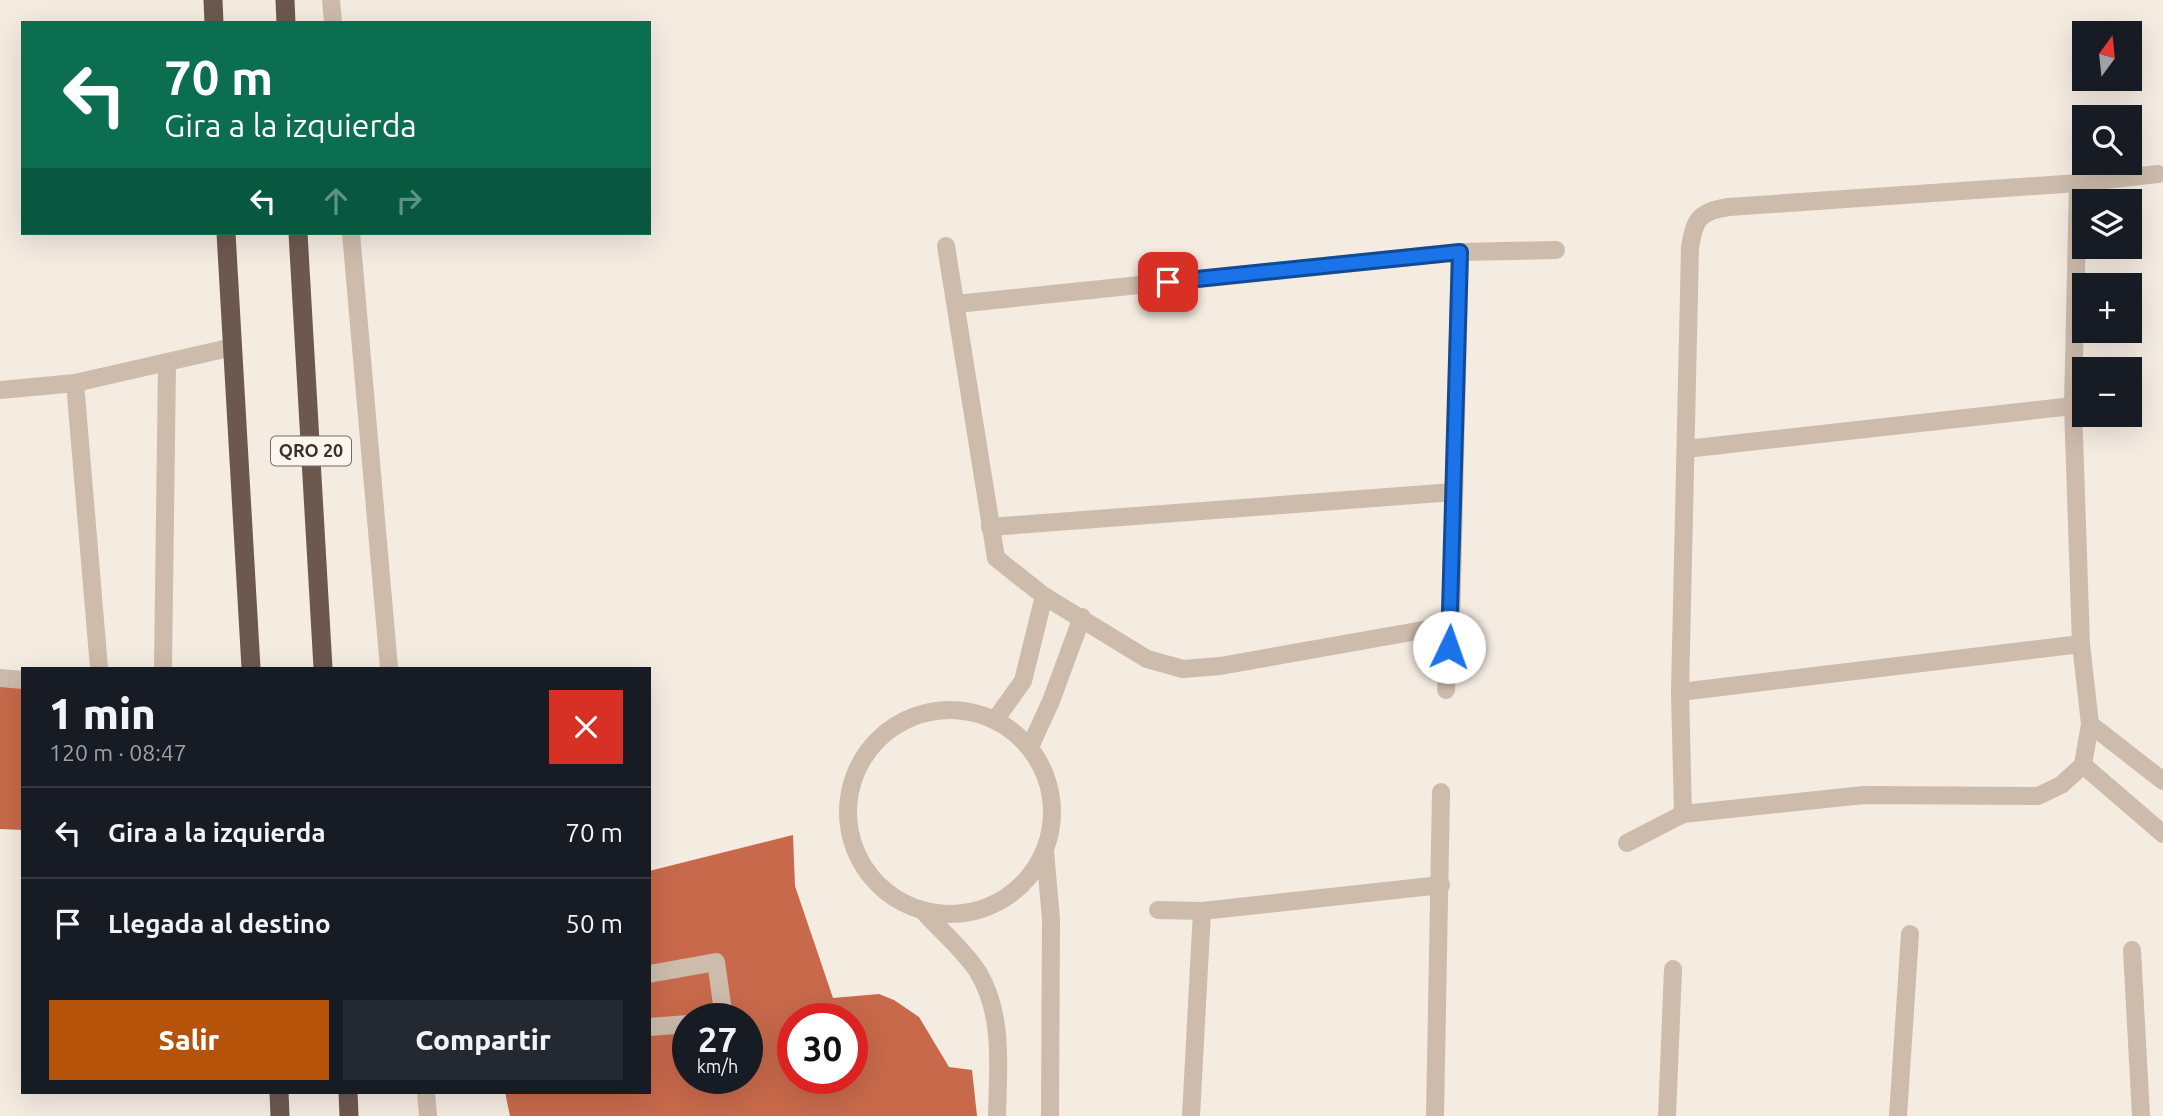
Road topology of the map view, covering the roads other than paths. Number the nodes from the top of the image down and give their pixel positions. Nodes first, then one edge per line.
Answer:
1 (213, 0) edge
2 (285, 0) edge
3 (331, 0) edge
4 (214, 21) edge
5 (286, 21) edge
6 (333, 21) edge
7 (2158, 174) dead end
8 (2078, 183) junction
9 (226, 235) edge
10 (298, 235) edge
11 (351, 235) edge
12 (946, 246) dead end
13 (1556, 250) dead end
14 (1460, 252) junction
15 (956, 304) junction
16 (233, 347) junction
17 (2074, 357) edge
18 (167, 364) junction
19 (75, 383) junction
20 (0, 390) edge
21 (2072, 406) edge
22 (2074, 427) edge
23 (1686, 449) junction
24 (1454, 492) junction
25 (990, 527) junction
26 (1044, 596) junction
27 (1082, 617) junction
28 (1451, 625) junction
29 (2081, 644) junction
30 (99, 667) edge
31 (163, 667) edge
32 (251, 667) edge
33 (323, 667) edge
34 (389, 667) edge
35 (0, 678) edge
36 (21, 680) edge
37 (1446, 691) dead end
38 (1680, 692) junction
39 (995, 720) junction
40 (2090, 724) junction
41 (1030, 747) junction
42 (2083, 765) junction
43 (2163, 781) edge
44 (1441, 792) dead end
45 (1683, 814) junction
46 (2163, 834) edge
47 (1628, 843) dead end
48 (1045, 851) junction
49 (1441, 885) junction
50 (1158, 910) dead end
51 (923, 911) junction
52 (1202, 911) junction
53 (1910, 934) dead end
54 (2132, 950) dead end
55 (1673, 969) dead end
56 (651, 974) edge
57 (722, 1003) edge
58 (672, 1025) edge
59 (651, 1027) edge
60 (279, 1094) edge
61 (348, 1094) edge
62 (426, 1094) edge
63 (280, 1116) edge
64 (349, 1116) edge
65 (428, 1116) edge
66 (997, 1116) edge
67 (1049, 1116) edge
68 (1191, 1116) edge
69 (1435, 1116) edge
70 (1667, 1116) edge
71 (1898, 1116) edge
72 (2141, 1116) edge

1 - 4 highway
2 - 5 highway
3 - 6 street
7 - 8 street
8 - 17 street
8 - 23 street
9 - 16 highway
10 - 33 highway, QRO 20
11 - 34 street
12 - 15 street
13 - 14 street
14 - 15 street
14 - 24 street
15 - 25 street
16 - 18 street
16 - 32 highway
18 - 19 street
18 - 31 street
19 - 20 street
19 - 30 street
21 - 23 street
22 - 29 street
23 - 38 street
24 - 25 street
24 - 28 street
25 - 26 street
26 - 27 street
26 - 39 street
27 - 28 street
27 - 41 street
28 - 37 street
29 - 38 street
29 - 40 street
35 - 36 street
38 - 45 street
39 - 41 street
39 - 51 street
40 - 42 street
40 - 43 street
41 - 48 street
42 - 45 street
42 - 46 street
44 - 49 street
45 - 47 street
48 - 51 street
48 - 67 street
49 - 52 street
49 - 69 street
50 - 52 street
51 - 66 street
52 - 68 street
53 - 71 street
54 - 72 street
55 - 70 street
56 - 57 street
58 - 59 street
60 - 63 highway
61 - 64 highway
62 - 65 street

